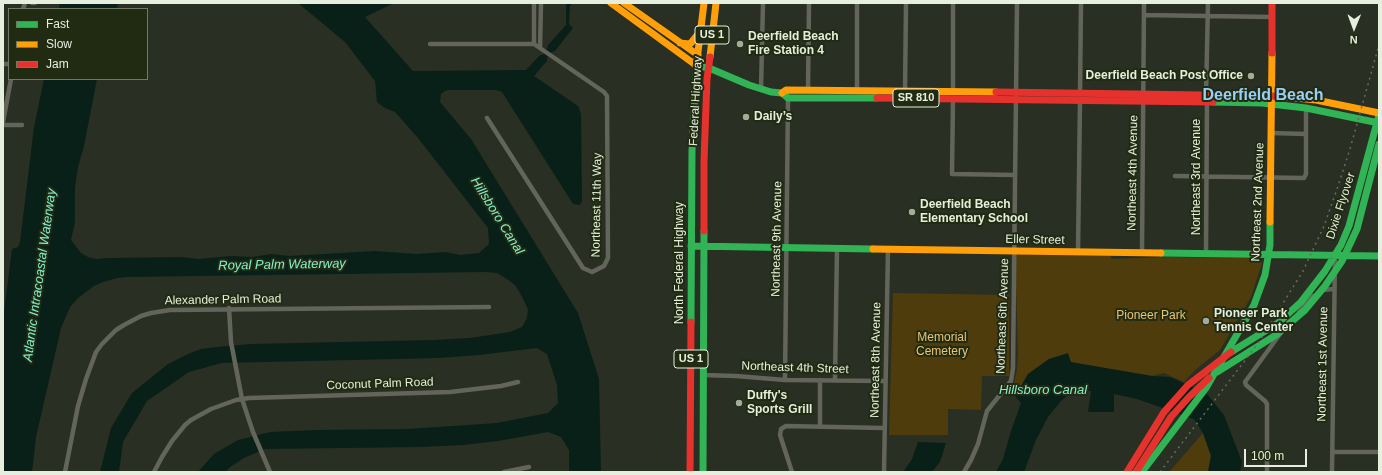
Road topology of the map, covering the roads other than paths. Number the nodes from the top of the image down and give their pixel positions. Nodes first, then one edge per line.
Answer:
1 (32, 3) edge
2 (35, 3) edge
3 (534, 3) edge
4 (541, 3) edge
5 (611, 3) edge
6 (704, 3) edge
7 (716, 3) edge
8 (763, 3) edge
9 (809, 3) edge
10 (857, 3) edge
11 (906, 3) edge
12 (953, 3) edge
13 (1017, 3) edge
14 (1081, 3) edge
15 (1144, 3) edge
16 (1208, 3) edge
17 (1272, 3) edge
18 (625, 4) edge
19 (534, 11) junction
20 (541, 11) junction
21 (622, 12) junction
22 (640, 15) junction
23 (1144, 15) junction
24 (1208, 16) junction
25 (1272, 17) junction
26 (700, 32) junction
27 (680, 43) junction
28 (430, 44) dead end
29 (534, 44) junction
30 (542, 49) junction
31 (698, 55) junction
32 (697, 66) junction
33 (709, 68) junction
34 (11, 80) edge
35 (761, 89) junction
36 (808, 90) junction
37 (905, 91) junction
38 (937, 91) junction
39 (782, 93) junction
40 (857, 94) junction
41 (1206, 94) junction
42 (953, 95) junction
43 (1016, 96) junction
44 (1272, 96) junction
45 (1080, 97) junction
46 (788, 98) junction
47 (928, 98) junction
48 (1144, 98) junction
49 (1207, 102) junction
50 (1272, 104) junction
51 (1306, 108) junction
52 (1379, 114) edge
53 (488, 118) dead end
54 (3, 122) edge
55 (1378, 123) edge
56 (3, 125) edge
57 (22, 125) dead end
58 (1271, 133) junction
59 (1306, 134) junction
60 (1379, 144) edge
61 (704, 153) joint
62 (1015, 175) junction
63 (1175, 176) dead end
64 (1207, 176) junction
65 (1271, 178) junction
66 (691, 246) junction
67 (703, 246) junction
68 (787, 248) junction
69 (837, 248) junction
70 (888, 249) junction
71 (1015, 250) junction
72 (1078, 251) junction
73 (1142, 252) junction
74 (1206, 253) junction
75 (1269, 255) junction
76 (1335, 256) junction
77 (1379, 256) edge
78 (1334, 289) junction
79 (489, 307) dead end
80 (229, 308) junction
81 (691, 335) junction
82 (703, 350) junction
83 (703, 375) junction
84 (785, 380) junction
85 (820, 380) junction
86 (835, 380) junction
87 (885, 381) junction
88 (518, 382) dead end
89 (242, 399) junction
90 (690, 414) junction
91 (820, 426) junction
92 (884, 428) junction
93 (703, 431) junction
94 (690, 437) junction
95 (703, 452) junction
96 (1332, 452) junction
97 (1379, 452) edge
98 (529, 468) dead end
99 (65, 472) edge
100 (154, 472) edge
101 (270, 472) edge
102 (504, 472) edge
103 (690, 472) edge
104 (703, 472) edge
105 (792, 472) edge
106 (884, 472) edge
107 (964, 472) edge
108 (1127, 472) edge
109 (1136, 472) edge
110 (1142, 472) edge
111 (1267, 472) edge
112 (1332, 472) edge

1 - 2 street
3 - 19 street
4 - 20 street
5 - 18 main road
5 - 21 main road, SR 810
6 - 26 main road, Federal Highway / US 1
7 - 33 main road, Federal Highway / US 1
8 - 35 street
9 - 36 street
10 - 40 street
11 - 37 street
12 - 42 street
13 - 43 street, Northeast 6th Avenue
14 - 45 street
15 - 23 street, Northeast 4th Avenue
16 - 24 street
17 - 25 main road, Northeast 2nd Avenue
18 - 22 main road, SR 810
19 - 20 street
19 - 29 street
20 - 30 street
21 - 22 main road
21 - 32 main road, SR 810
22 - 27 main road, SR 810
23 - 24 street
23 - 48 street, Northeast 4th Avenue
24 - 25 street
24 - 41 street
25 - 44 main road, Northeast 2nd Avenue
26 - 27 main road
26 - 31 main road, Federal Highway / US 1
27 - 31 main road, SR 810
28 - 29 street
29 - 30 street, Northeast 11th Way
30 - 53 street, Northeast 11th Way
31 - 32 main road, North Federal Highway / US 1
31 - 33 main road, SR 810
32 - 33 main road, SR 810
32 - 66 main road, North Federal Highway / US 1
33 - 35 main road, SR 810
33 - 61 main road, Federal Highway / US 1
34 - 54 street
35 - 39 main road, SR 810
36 - 39 main road, SR 810
36 - 40 main road, SR 810
37 - 38 main road, SR 810
37 - 40 main road, SR 810
38 - 42 main road, SR 810
38 - 47 main road
39 - 46 main road, SR 810
40 - 46 main road, SR 810
40 - 47 main road, SR 810
41 - 44 main road, SR 810
41 - 48 main road, SR 810
42 - 43 main road, SR 810
42 - 47 main road, SR 810
42 - 62 street
43 - 45 main road, SR 810
43 - 62 street, Northeast 6th Avenue
44 - 50 main road, Northeast 2nd Avenue
44 - 52 main road, SR 810
45 - 48 main road, SR 810
45 - 72 street
46 - 68 street, Northeast 9th Avenue
48 - 49 main road, SR 810
48 - 73 street, Northeast 4th Avenue
49 - 50 main road, SR 810
49 - 64 street, Northeast 3rd Avenue
50 - 51 main road, SR 810
50 - 58 main road, Northeast 2nd Avenue
51 - 55 main road, SR 810
51 - 59 street
52 - 55 main road, Dixie Flyover
55 - 108 main road, Dixie Flyover
56 - 57 street
58 - 59 street
58 - 65 main road, Northeast 2nd Avenue
59 - 65 street
60 - 109 main road, Dixie Flyover
61 - 67 main road, North Federal Highway / US 1
62 - 71 street, Northeast 6th Avenue
63 - 64 street
64 - 65 street
64 - 74 street, Northeast 3rd Avenue
65 - 75 main road, Northeast 2nd Avenue
66 - 67 main road, Eller Street
66 - 81 main road, North Federal Highway / US 1
67 - 68 main road, Eller Street
67 - 82 main road, North Federal Highway / US 1
68 - 69 main road, Eller Street
68 - 84 street, Northeast 9th Avenue
69 - 70 main road, Eller Street
69 - 86 street
70 - 71 main road, Eller Street
70 - 87 street, Northeast 8th Avenue
71 - 72 main road, Eller Street
71 - 107 street, Northeast 6th Avenue
72 - 73 main road, Eller Street
73 - 74 main road, Eller Street
74 - 75 main road, Eller Street
75 - 76 main road, Eller Street
75 - 110 main road, Northeast 2nd Avenue
76 - 77 main road, Eller Street
76 - 78 street, Northeast 1st Avenue
78 - 96 street, Northeast 1st Avenue
78 - 111 street
79 - 80 street, Alexander Palm Road
80 - 89 street
80 - 99 street, Alexander Palm Road
81 - 82 main road
81 - 90 main road, North Federal Highway / US 1
82 - 83 main road, North Federal Highway / US 1
83 - 84 street, Northeast 4th Street
83 - 93 main road, North Federal Highway / US 1
84 - 85 street, Northeast 4th Street
85 - 86 street, Northeast 4th Street
85 - 91 street
86 - 87 street, Northeast 4th Street
87 - 92 street, Northeast 8th Avenue
88 - 89 street, Coconut Palm Road
89 - 100 street, Coconut Palm Road
89 - 101 street
90 - 93 main road
90 - 94 main road, North Federal Highway / US 1
91 - 92 street
91 - 105 street
92 - 106 street, Northeast 8th Avenue
93 - 95 main road, North Federal Highway / US 1
94 - 95 main road
94 - 103 main road, North Federal Highway / US 1
95 - 104 main road, North Federal Highway / US 1
96 - 97 street
96 - 112 street, Northeast 1st Avenue
98 - 102 street

